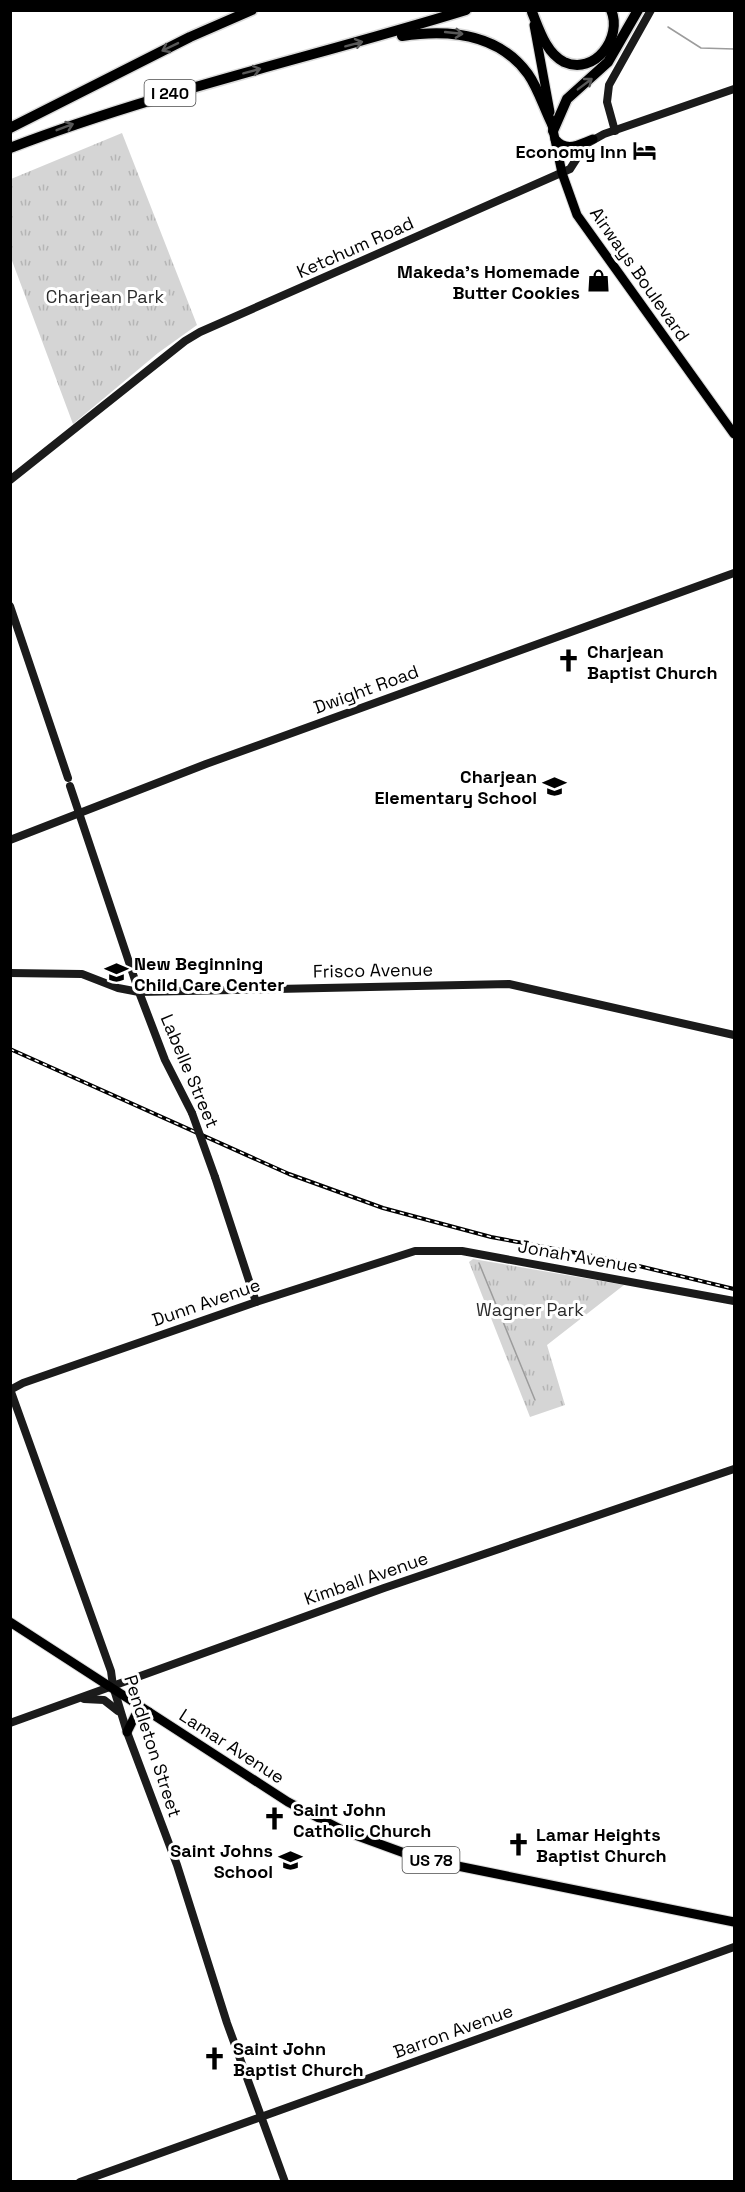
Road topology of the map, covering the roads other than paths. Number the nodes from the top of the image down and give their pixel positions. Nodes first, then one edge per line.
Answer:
1 (244, 10) edge
2 (252, 10) edge
3 (466, 10) edge
4 (611, 10) edge
5 (638, 10) edge
6 (651, 10) edge
7 (532, 11) edge
8 (223, 22) junction
9 (375, 38) junction
10 (735, 89) edge
11 (10, 128) edge
12 (553, 131) junction
13 (615, 131) junction
14 (593, 140) junction
15 (10, 148) edge
16 (562, 173) junction
17 (735, 434) edge
18 (10, 480) edge
19 (735, 573) edge
20 (10, 606) edge
21 (79, 812) junction
22 (10, 840) edge
23 (10, 973) edge
24 (139, 992) junction
25 (735, 1035) edge
26 (415, 1251) joint
27 (735, 1301) edge
28 (256, 1302) junction
29 (11, 1390) edge
30 (735, 1469) edge
31 (10, 1622) edge
32 (112, 1686) junction
33 (78, 1699) junction
34 (149, 1712) junction
35 (123, 1717) junction
36 (10, 1723) edge
37 (128, 1732) junction
38 (735, 1922) edge
39 (735, 1947) edge
40 (261, 2116) junction
41 (80, 2181) edge
42 (285, 2181) edge

1 - 8 highway
2 - 8 highway, I 240
3 - 9 highway, I 240
4 - 7 highway
12 -> 5 highway
6 - 13 street
7 - 12 main road, Airways Boulevard
8 -> 11 highway, I 240
9 -> 12 highway
15 -> 9 highway, I 240
10 - 13 street, Ketchum Road
12 - 14 main road
12 - 16 main road, Airways Boulevard
13 - 14 street, Ketchum Road
14 - 16 street, Ketchum Road
16 - 17 main road, Airways Boulevard
16 - 18 street, Ketchum Road
19 - 21 street, Dwight Road
20 - 21 street, Labelle Street
21 - 22 street, Dwight Road
21 - 24 street, Labelle Street
23 - 24 street, Frisco Avenue
24 - 25 street, Frisco Avenue
24 - 28 street, Labelle Street, bridge
26 - 27 street, Jonah Avenue
26 - 28 street, Dunn Avenue
28 - 29 street, Dunn Avenue
29 - 32 street, Pendleton Street
30 - 32 street, Kimball Avenue
31 - 32 main road, Lamar Avenue / US 78
32 - 33 street, Kimball Avenue
32 - 34 main road, Lamar Avenue / US 78
32 - 35 street, Pendleton Street
33 - 35 street
33 - 36 street, Kimball Avenue
34 - 37 main road
34 - 38 main road, Lamar Avenue / US 78
35 - 37 street, Pendleton Street
37 - 40 street, Pendleton Street
39 - 40 street, Barron Avenue
40 - 41 street, Barron Avenue
40 - 42 street, Pendleton Street

